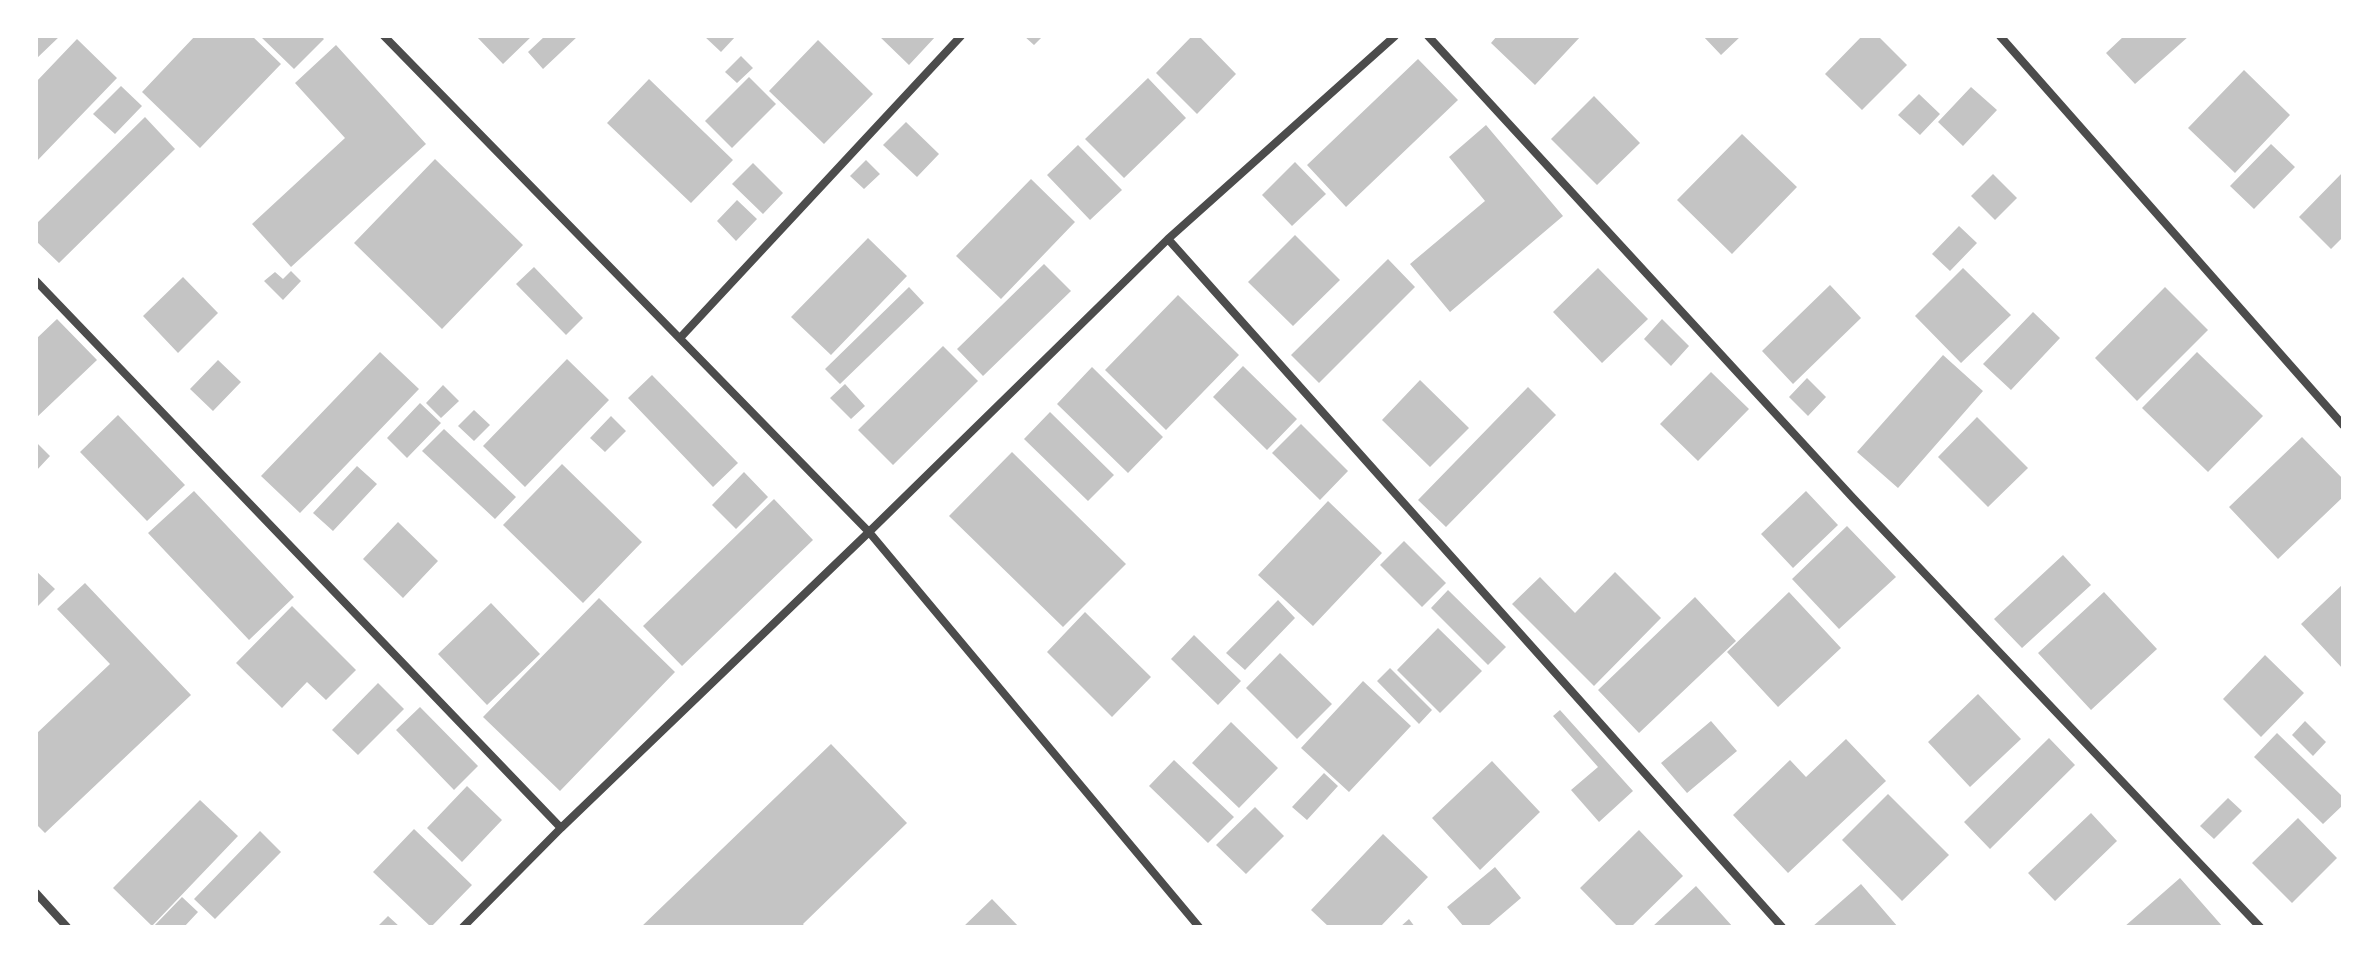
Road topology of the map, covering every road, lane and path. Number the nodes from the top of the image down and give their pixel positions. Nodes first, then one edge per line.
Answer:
1 (384, 36) edge
2 (961, 36) edge
3 (1395, 36) edge
4 (1428, 36) edge
5 (2000, 36) edge
6 (1168, 239) junction
7 (36, 281) edge
8 (680, 338) junction
9 (2343, 425) edge
10 (869, 532) junction
11 (561, 828) junction
12 (36, 893) edge
13 (67, 927) edge
14 (463, 927) edge
15 (1199, 927) edge
16 (1782, 927) edge
17 (2260, 927) edge

1 - 8 street
2 - 8 street
3 - 6 street
4 - 17 street
5 - 9 street
6 - 10 street
6 - 16 street
7 - 11 street
8 - 10 street
10 - 11 street
10 - 15 street
11 - 14 street
12 - 13 street

